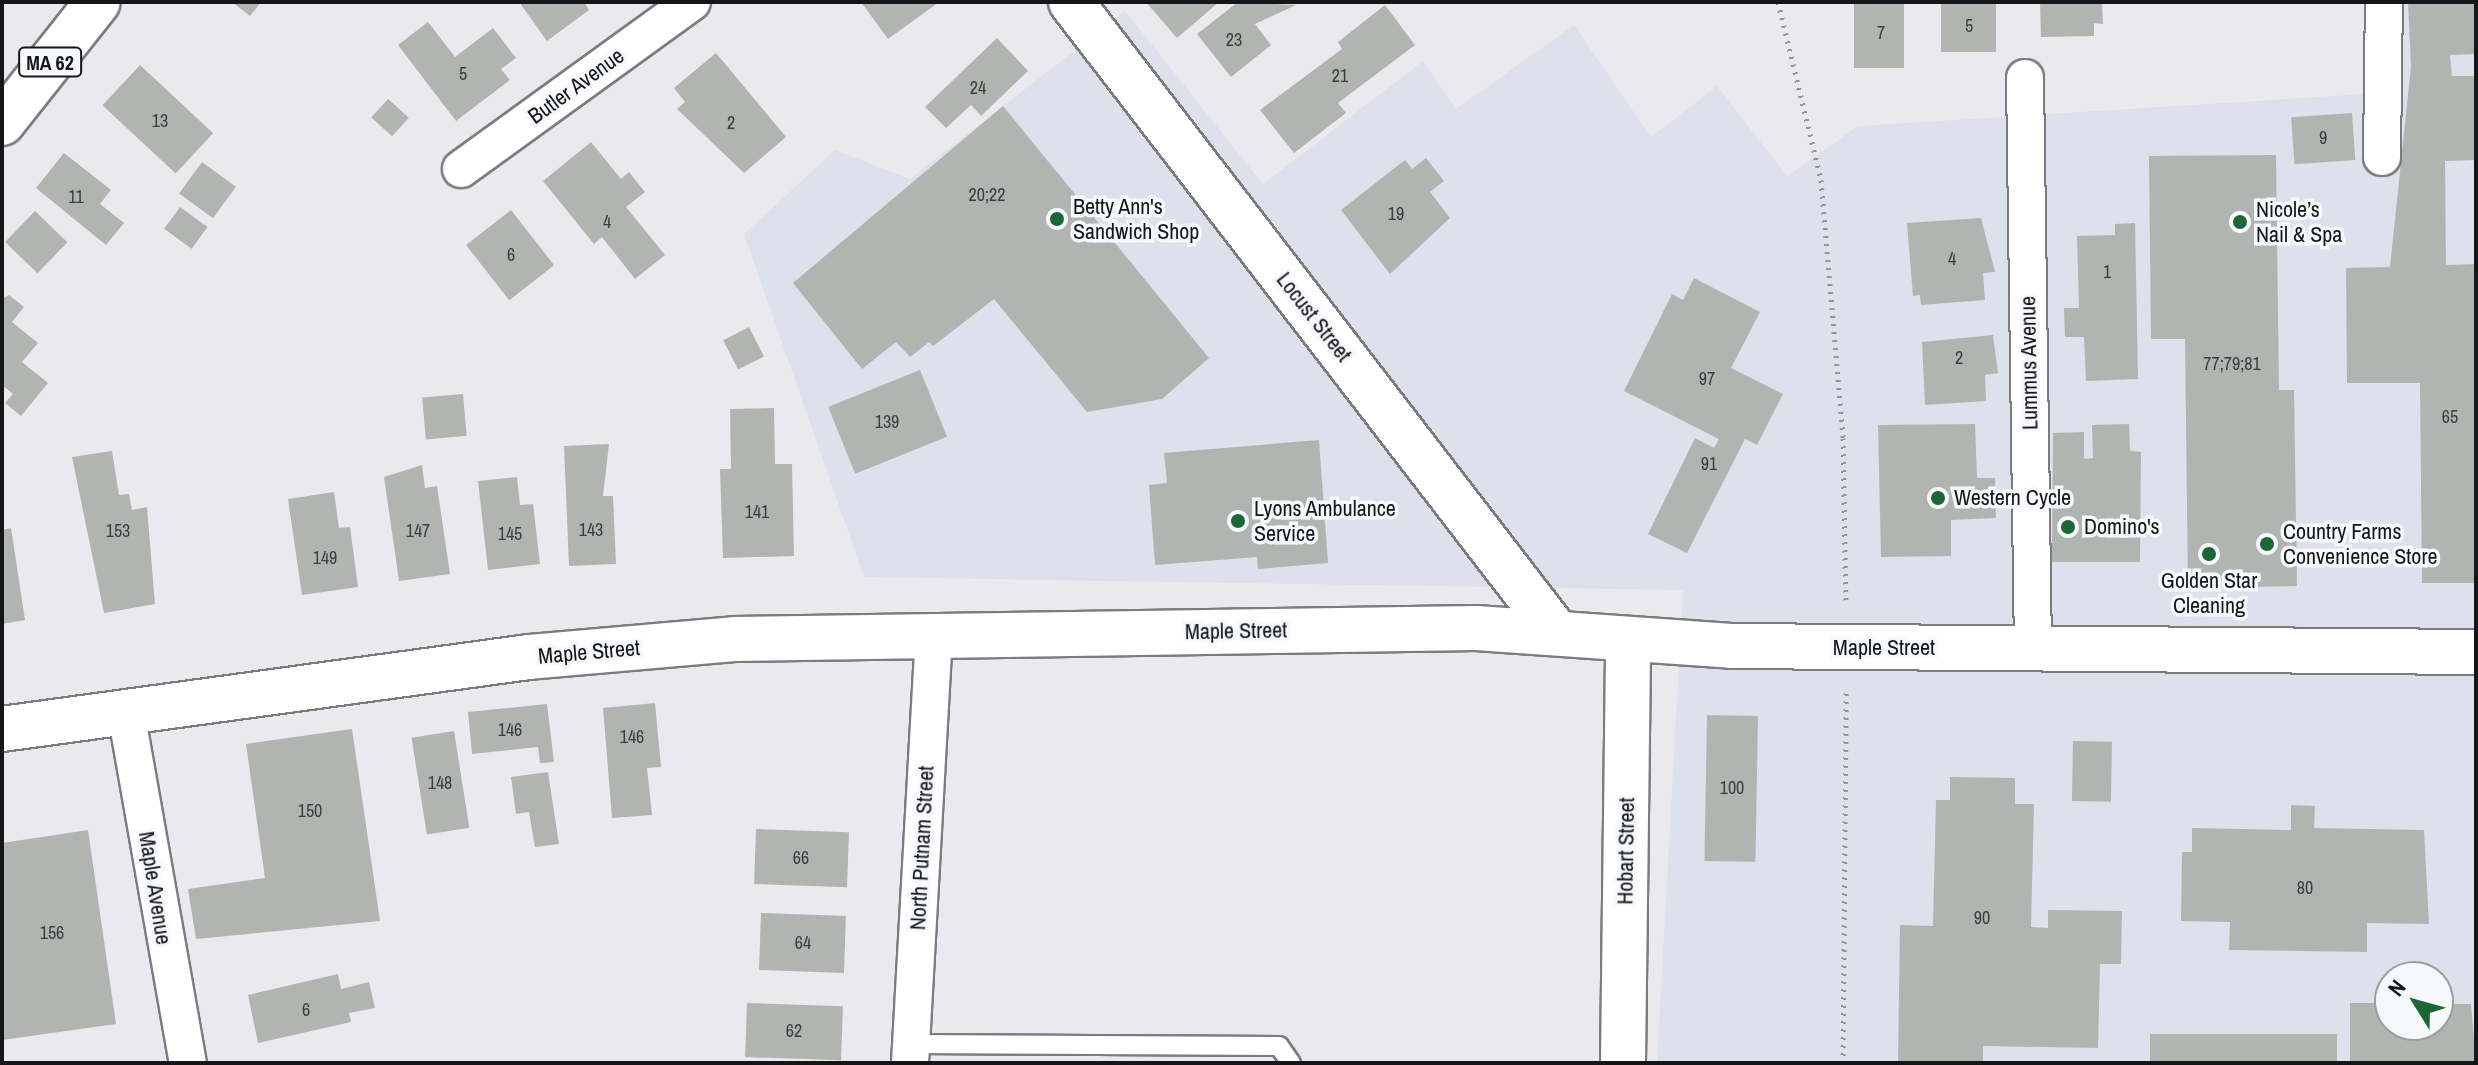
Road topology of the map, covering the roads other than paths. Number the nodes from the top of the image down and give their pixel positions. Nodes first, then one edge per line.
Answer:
1 (98, 2) edge
2 (692, 2) edge
3 (1071, 2) edge
4 (2384, 2) edge
5 (2025, 78) dead end
6 (2, 123) edge
7 (2382, 157) dead end
8 (461, 169) dead end
9 (1557, 633) junction
10 (934, 634) junction
11 (1628, 640) junction
12 (2033, 648) junction
13 (2476, 652) edge
14 (126, 712) junction
15 (2, 729) edge
16 (910, 1054) edge
17 (1034, 1055) edge
18 (1172, 1055) edge
19 (188, 1063) edge
20 (1291, 1063) edge
21 (1623, 1063) edge

1 - 6 main road, MA 62
2 - 8 street, Butler Avenue
3 - 9 main road, Locust Street
4 - 7 street
5 - 12 street, Lummus Avenue
9 - 10 main road, Maple Street
9 - 11 main road, Maple Street
10 - 14 main road, Maple Street
10 - 16 street, North Putnam Street
11 - 12 main road, Maple Street
11 - 21 main road, Hobart Street
12 - 13 main road, Maple Street
14 - 15 main road, Maple Street
14 - 19 street, Maple Avenue
16 - 17 lane
17 - 18 lane
18 - 20 lane

